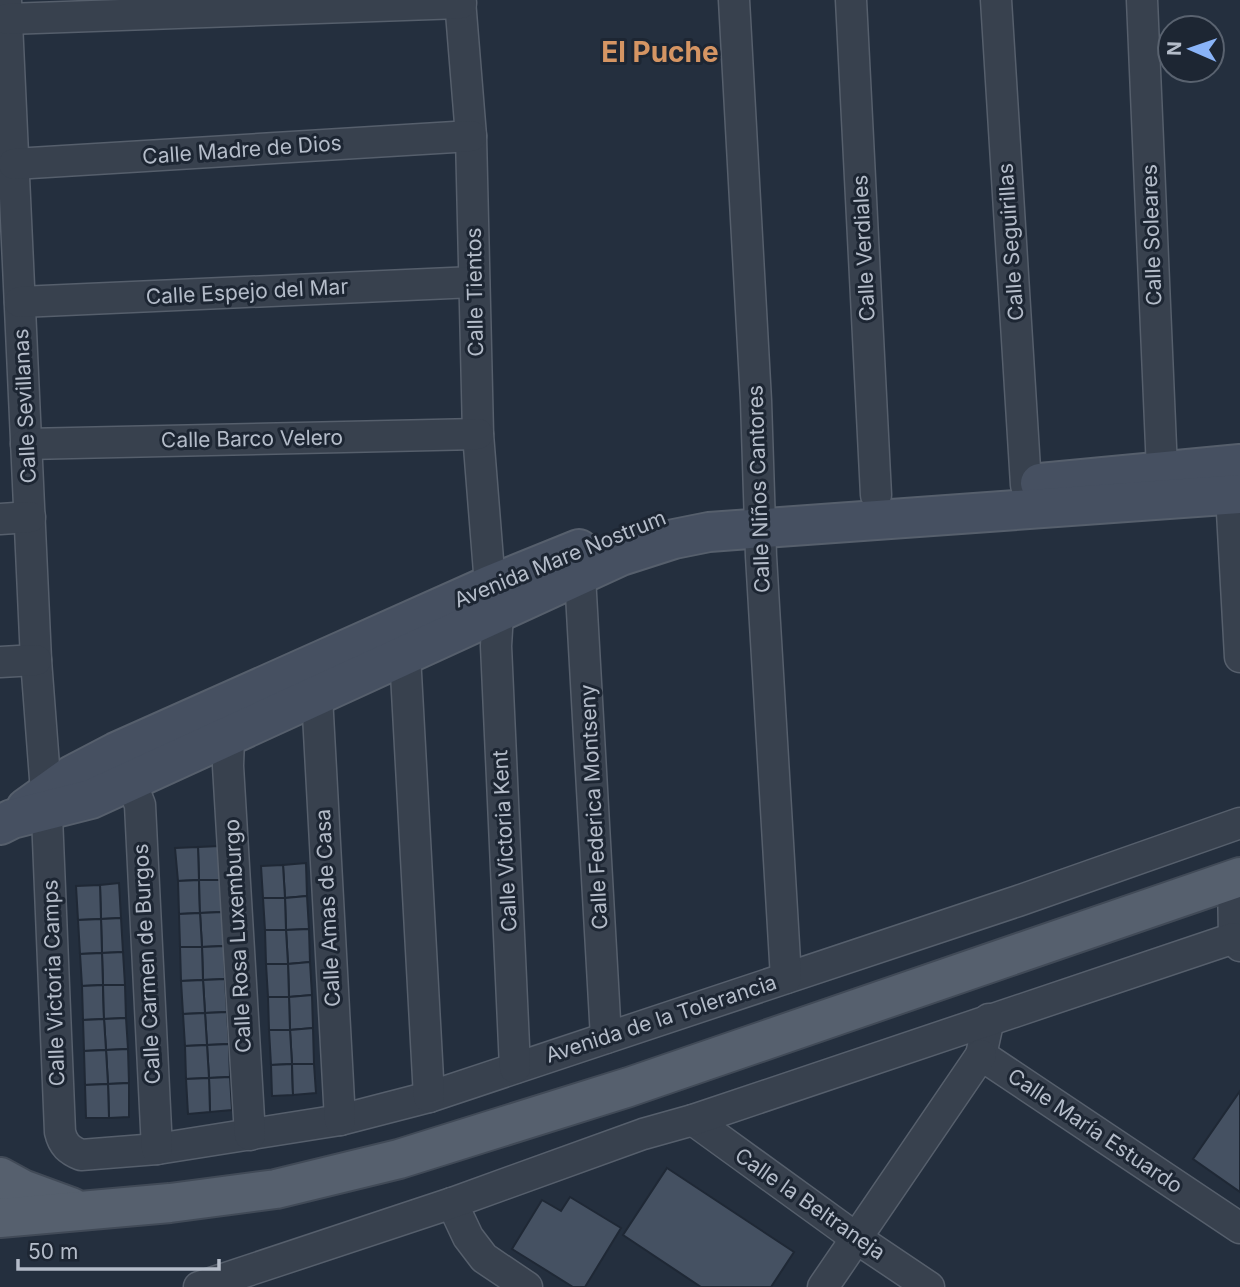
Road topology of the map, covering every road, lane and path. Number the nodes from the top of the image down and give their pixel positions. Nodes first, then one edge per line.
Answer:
1 (734, 0) edge
2 (851, 0) edge
3 (996, 0) edge
4 (1142, 0) edge
5 (461, 1) edge
6 (7, 10) edge
7 (5, 86) edge
8 (471, 136) junction
9 (13, 164) junction
10 (8, 234) edge
11 (474, 282) junction
12 (20, 302) junction
13 (12, 377) edge
14 (478, 434) junction
15 (26, 444) junction
16 (1162, 470) junction
17 (1237, 484) edge
18 (1026, 485) junction
19 (876, 495) junction
20 (759, 516) junction
21 (30, 517) junction
22 (0, 519) edge
23 (580, 576) junction
24 (494, 599) junction
25 (405, 655) junction
26 (1240, 657) edge
27 (36, 660) junction
28 (0, 662) edge
29 (317, 696) junction
30 (229, 737) junction
31 (127, 784) junction
32 (21, 813) edge
33 (1240, 823) edge
34 (1237, 878) edge
35 (1237, 942) edge
36 (786, 978) junction
37 (989, 1019) junction
38 (606, 1038) junction
39 (981, 1055) junction
40 (515, 1068) junction
41 (429, 1097) junction
42 (340, 1120) junction
43 (692, 1120) junction
44 (250, 1135) junction
45 (157, 1149) junction
46 (70, 1150) joint
47 (0, 1177) edge
48 (452, 1203) junction
49 (83, 1210) junction
50 (0, 1218) edge
51 (1240, 1228) edge
52 (856, 1238) junction
53 (199, 1287) edge
54 (527, 1287) edge
55 (823, 1287) edge
56 (929, 1287) edge

1 - 20 street, Calle Niños Cantores
2 - 19 street, Calle Verdiales
3 - 18 street, Calle Seguirillas
4 - 16 street, Calle Soleares
5 - 6 street
5 - 8 street, Calle Tientos
6 - 7 street, Calle Sevillanas
7 - 9 street, Calle Sevillanas
8 - 9 street, Calle Madre de Dios
8 - 11 street, Calle Tientos
9 - 10 street, Calle Sevillanas
10 - 12 street, Calle Sevillanas
11 - 12 street, Calle Espejo del Mar
11 - 14 street, Calle Tientos
12 - 13 street, Calle Sevillanas
13 - 15 street, Calle Sevillanas
14 - 15 street, Calle Barco Velero
14 - 24 street, Calle Tientos
15 - 21 street, Calle Sevillanas
16 - 17 street, Avenida Mare Nostrum
16 - 18 street, Avenida Mare Nostrum
17 - 20 street, Avenida Mare Nostrum
17 - 26 street
18 - 19 street, Avenida Mare Nostrum
19 - 20 street, Avenida Mare Nostrum
20 - 23 street, Avenida Mare Nostrum
20 - 24 street, Avenida Mare Nostrum
20 - 36 street, Calle Niños Cantores
21 - 22 street
21 - 27 street, Calle Sevillanas
23 - 24 street, Avenida Mare Nostrum
23 - 38 street, Calle Federica Montseny
24 - 25 street, Avenida Mare Nostrum
24 - 32 street, Avenida Mare Nostrum
24 - 40 street, Calle Victoria Kent
25 - 29 street, Avenida Mare Nostrum
25 - 41 street
27 - 28 street
27 - 32 street, Calle Sevillanas
29 - 30 street, Avenida Mare Nostrum
29 - 42 street, Calle Amas de Casa
30 - 31 street, Avenida Mare Nostrum
30 - 44 street, Calle Rosa Luxemburgo
31 - 32 street, Avenida Mare Nostrum
31 - 45 street, Calle Carmen de Burgos
32 - 46 street, Calle Victoria Camps
33 - 36 street, Avenida de la Tolerancia
34 - 35 street
34 - 49 main road
35 - 37 street
36 - 38 street, Avenida de la Tolerancia
37 - 39 street
37 - 43 street
38 - 40 street, Avenida de la Tolerancia
39 - 51 street, Calle María Estuardo
39 - 52 street
40 - 41 street, Avenida de la Tolerancia
41 - 42 street, Avenida de la Tolerancia
42 - 44 street, Avenida de la Tolerancia
43 - 48 street
43 - 52 street, Calle la Beltraneja
44 - 45 street, Avenida de la Tolerancia
45 - 46 street, Avenida de la Tolerancia
47 - 49 main road
48 - 53 street
48 - 54 street
49 - 50 main road
52 - 55 street
52 - 56 street, Calle la Beltraneja

